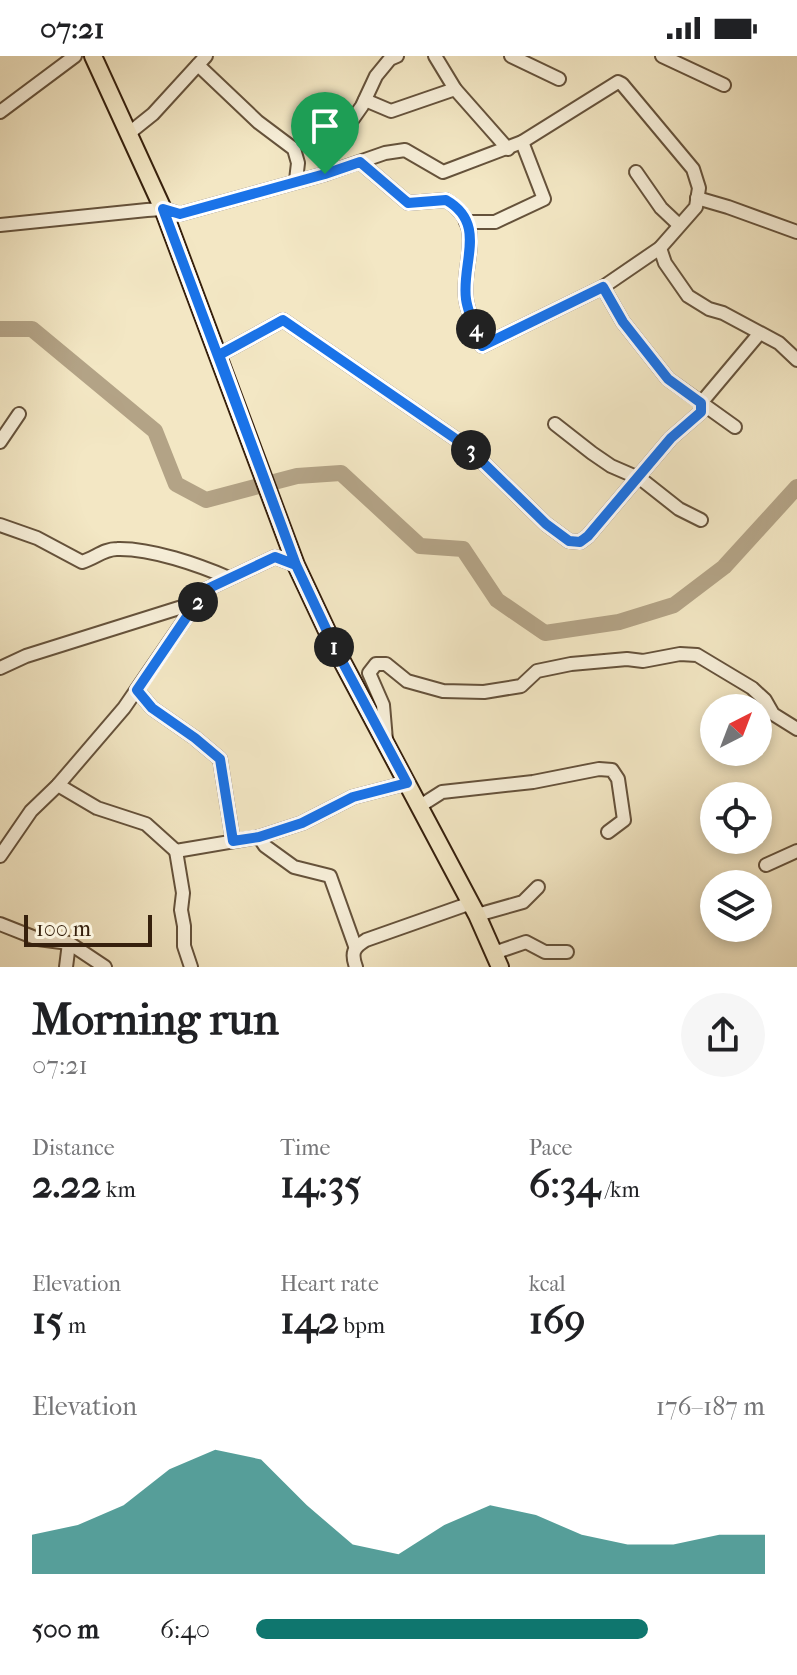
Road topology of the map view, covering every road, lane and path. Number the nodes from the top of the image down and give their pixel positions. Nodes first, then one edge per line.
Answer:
1 (75, 56) edge
2 (93, 56) edge
3 (397, 56) edge
4 (435, 56) edge
5 (511, 56) edge
6 (662, 56) edge
7 (202, 60) edge
8 (559, 79) dead end
9 (724, 85) dead end
10 (455, 89) junction
11 (365, 100) junction
12 (0, 112) edge
13 (128, 134) junction
14 (522, 142) junction
15 (508, 149) junction
16 (360, 162) junction
17 (636, 172) dead end
18 (325, 174) junction
19 (296, 180) junction
20 (697, 198) junction
21 (163, 209) junction
22 (466, 222) junction
23 (0, 225) edge
24 (679, 225) junction
25 (797, 232) edge
26 (660, 248) junction
27 (603, 287) junction
28 (759, 334) junction
29 (219, 355) junction
30 (797, 360) edge
31 (701, 403) junction
32 (19, 414) dead end
33 (555, 424) dead end
34 (735, 427) dead end
35 (0, 442) edge
36 (637, 478) junction
37 (701, 520) dead end
38 (0, 525) edge
39 (296, 565) junction
40 (229, 578) junction
41 (198, 602) junction
42 (0, 668) edge
43 (137, 690) junction
44 (797, 729) edge
45 (386, 743) junction
46 (407, 783) junction
47 (58, 785) junction
48 (420, 806) junction
49 (608, 832) dead end
50 (259, 837) junction
51 (233, 841) junction
52 (176, 851) junction
53 (797, 852) edge
54 (0, 856) edge
55 (766, 865) dead end
56 (538, 887) dead end
57 (474, 909) junction
58 (0, 924) edge
59 (69, 943) junction
60 (355, 946) junction
61 (567, 952) dead end
62 (497, 960) edge
63 (66, 967) edge
64 (105, 967) edge
65 (191, 967) edge
66 (356, 967) edge

1 - 12 street
2 - 13 main road
3 - 11 street
4 - 10 street
5 - 8 street
6 - 9 street
7 - 13 street
7 - 19 street
10 - 11 street
10 - 15 street
11 - 18 street
13 - 21 main road
14 - 15 street
14 - 20 street
14 - 22 street
15 - 16 street
16 - 18 street
16 - 22 street
17 - 24 street
18 - 19 street
19 - 21 street
20 - 24 street
20 - 25 street
21 - 23 street
21 - 29 main road
22 - 27 street
24 - 26 street
26 - 27 street
26 - 28 street
27 - 31 street
28 - 30 street
28 - 31 street
29 - 36 street
29 - 39 main road
31 - 34 street
31 - 36 street
32 - 35 street
33 - 36 street
36 - 37 street
38 - 40 street
39 - 40 street
39 - 45 main road
40 - 41 street
41 - 42 street
41 - 43 street
43 - 47 street
43 - 51 street
44 - 45 street
45 - 46 main road
46 - 48 main road
46 - 50 street
47 - 52 street
47 - 54 street
48 - 49 street
48 - 57 main road
50 - 51 street
50 - 60 street
51 - 52 street
52 - 65 street
53 - 55 street
56 - 57 street
57 - 60 street
57 - 62 main road
58 - 59 street
59 - 63 street
59 - 64 street
60 - 66 street
61 - 62 street

